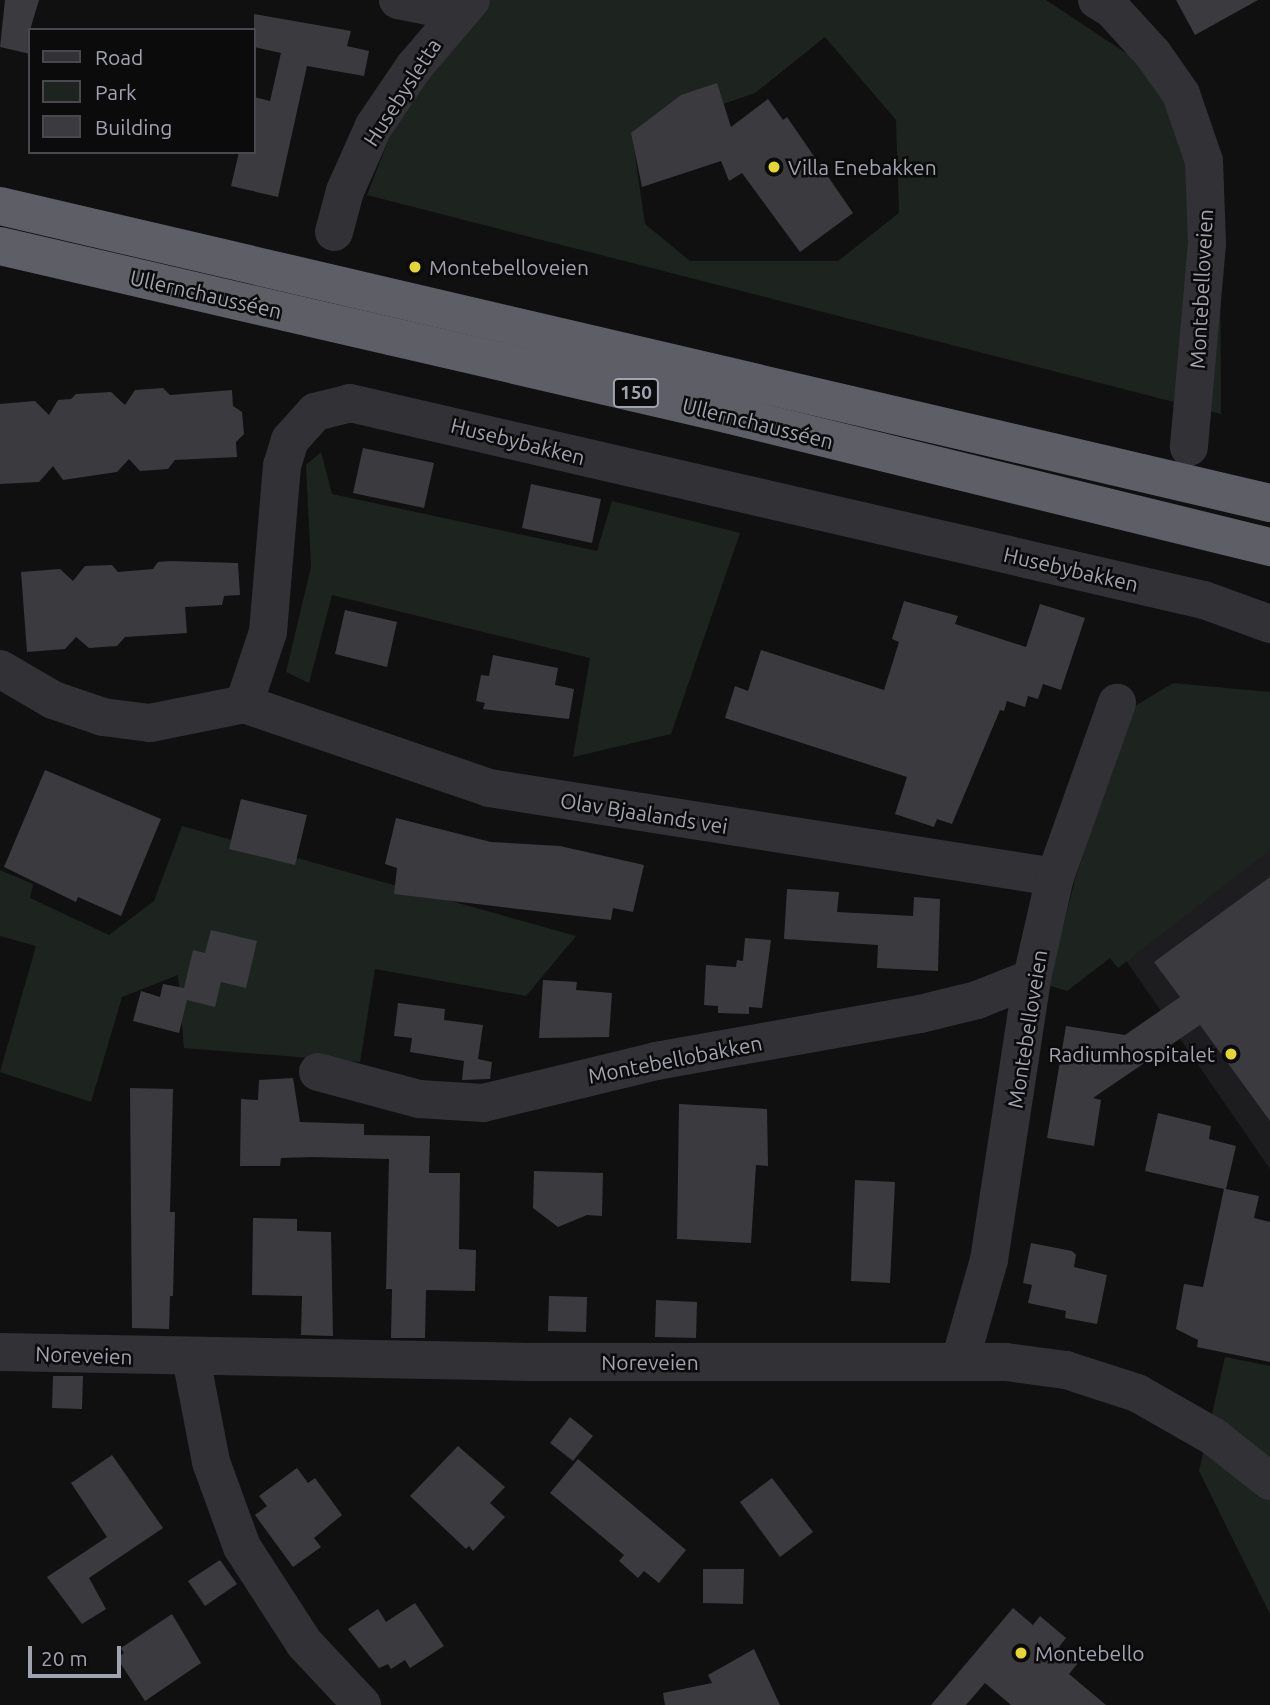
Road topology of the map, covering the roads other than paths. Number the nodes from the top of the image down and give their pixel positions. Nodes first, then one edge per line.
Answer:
1 (398, 0) edge
2 (1097, 0) edge
3 (464, 6) edge
4 (0, 206) edge
5 (334, 232) dead end
6 (0, 246) edge
7 (1189, 447) dead end
8 (1270, 503) edge
9 (1270, 547) edge
10 (1270, 624) edge
11 (0, 669) edge
12 (1117, 703) dead end
13 (244, 704) junction
14 (1055, 877) junction
15 (1032, 978) junction
16 (318, 1072) dead end
17 (0, 1352) edge
18 (191, 1358) junction
19 (960, 1361) junction
20 (1270, 1481) edge
21 (362, 1705) edge

1 - 3 street
2 - 7 street, Montebelloveien
3 - 5 street, Husebysletta
4 - 8 highway, Ullernchausséen / 150
6 - 9 highway, Ullernchausséen / 150
10 - 13 street, Husebybakken
11 - 13 street
12 - 14 street, Montebelloveien
13 - 14 street, Olav Bjaalands vei
14 - 15 street, Montebelloveien
15 - 16 street, Montebellobakken
15 - 19 street, Montebelloveien
17 - 18 street, Noreveien
18 - 19 street, Noreveien
18 - 21 street
19 - 20 street, Noreveien

